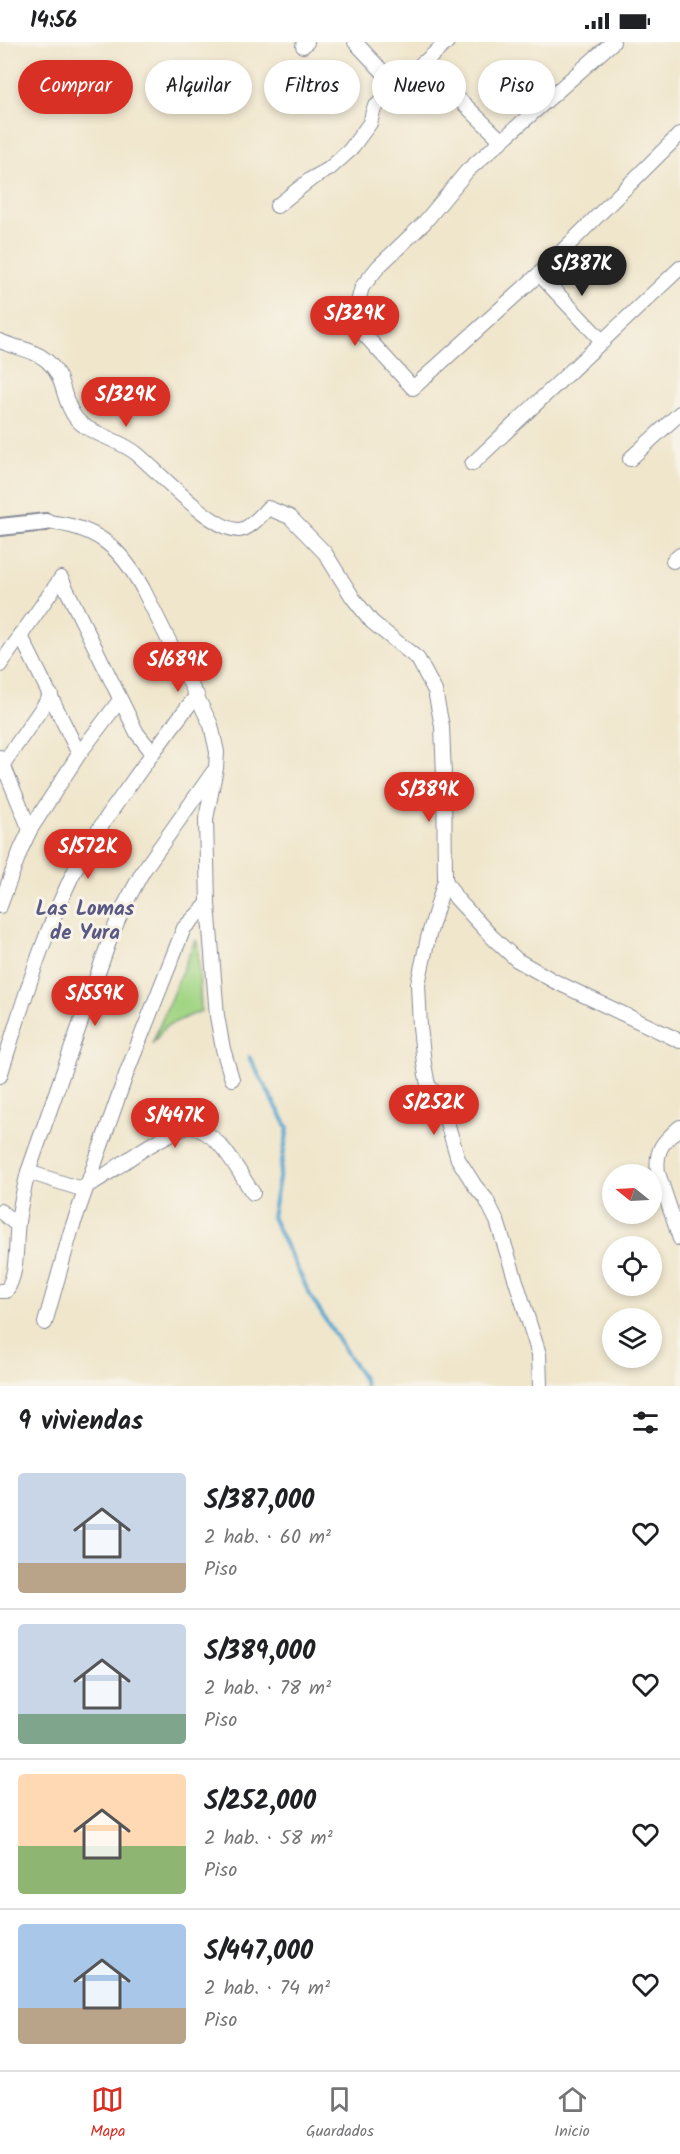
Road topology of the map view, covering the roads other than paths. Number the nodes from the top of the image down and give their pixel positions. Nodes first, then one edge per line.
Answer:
1 (355, 42) edge
2 (447, 42) edge
3 (613, 42) edge
4 (372, 60) edge
5 (426, 60) edge
6 (466, 106) edge
7 (372, 114) edge
8 (680, 134) edge
9 (501, 141) junction
10 (278, 206) dead end
11 (680, 268) edge
12 (539, 274) junction
13 (0, 340) edge
14 (603, 342) junction
15 (677, 420) edge
16 (630, 459) dead end
17 (472, 464) dead end
18 (46, 522) joint
19 (0, 527) edge
20 (20, 634) junction
21 (0, 665) edge
22 (51, 694) junction
23 (196, 695) junction
24 (120, 700) junction
25 (153, 752) junction
26 (79, 754) junction
27 (1, 760) edge
28 (216, 768) junction
29 (30, 830) junction
30 (445, 880) junction
31 (208, 904) junction
32 (0, 906) edge
33 (680, 1041) edge
34 (0, 1076) edge
35 (232, 1079) dead end
36 (680, 1127) edge
37 (28, 1172) junction
38 (87, 1184) junction
39 (252, 1193) dead end
40 (0, 1211) edge
41 (17, 1225) junction
42 (680, 1239) edge
43 (0, 1292) edge
44 (45, 1323) dead end
45 (540, 1386) edge

1 - 4 street
2 - 5 street
3 - 9 street
6 - 9 street
7 - 10 street
8 - 12 street
9 - 12 street
11 - 14 street
12 - 14 street
13 - 30 street
14 - 17 street
15 - 16 street
18 - 19 street
18 - 23 street
20 - 21 street
20 - 22 street
20 - 24 street
22 - 26 street
22 - 27 street
23 - 25 street
23 - 28 street
24 - 25 street
24 - 26 street
25 - 34 street
26 - 29 street
27 - 29 street
28 - 31 street
28 - 37 street
29 - 32 street
30 - 33 street
30 - 45 street
31 - 35 street
31 - 38 street
36 - 42 street
37 - 38 street
37 - 41 street
38 - 39 street
38 - 44 street
40 - 41 street
41 - 43 street

